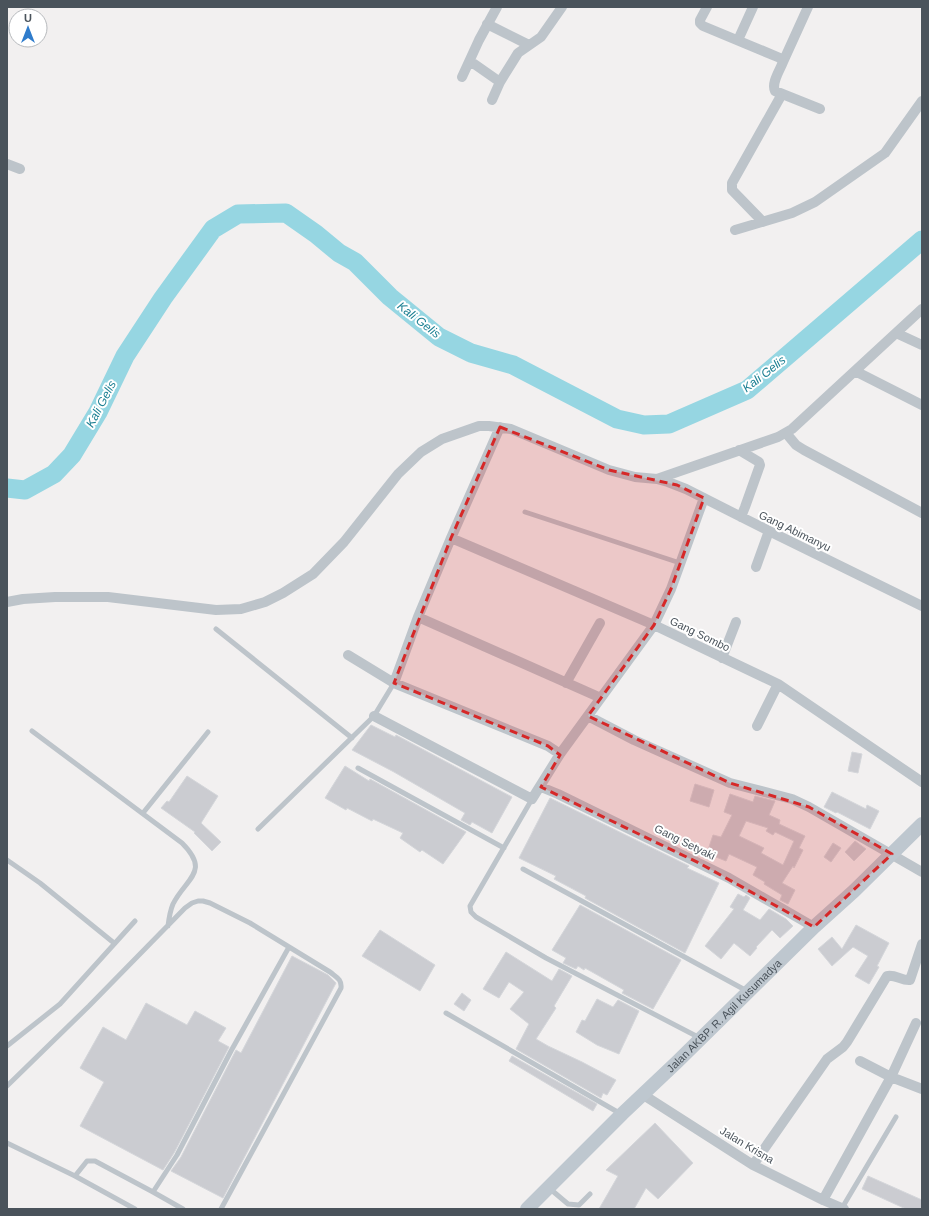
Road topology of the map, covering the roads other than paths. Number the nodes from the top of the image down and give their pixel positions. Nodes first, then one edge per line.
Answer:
1 (497, 7) edge
2 (562, 7) edge
3 (707, 7) edge
4 (753, 7) edge
5 (808, 7) edge
6 (487, 24) junction
7 (738, 40) junction
8 (529, 45) junction
9 (470, 61) junction
10 (783, 62) junction
11 (462, 77) dead end
12 (500, 82) junction
13 (782, 94) junction
14 (492, 100) dead end
15 (922, 102) edge
16 (820, 109) dead end
17 (7, 164) edge
18 (20, 169) dead end
19 (763, 222) junction
20 (735, 230) dead end
21 (922, 309) edge
22 (896, 332) junction
23 (922, 345) edge
24 (855, 371) junction
25 (922, 405) edge
26 (500, 427) junction
27 (786, 433) junction
28 (740, 450) junction
29 (657, 479) junction
30 (704, 498) junction
31 (524, 512) dead end
32 (922, 513) edge
33 (741, 517) junction
34 (769, 531) junction
35 (451, 538) junction
36 (680, 564) junction
37 (756, 567) dead end
38 (7, 602) edge
39 (922, 606) edge
40 (418, 617) junction
41 (736, 622) dead end
42 (600, 623) dead end
43 (654, 625) junction
44 (216, 629) dead end
45 (348, 655) dead end
46 (722, 658) junction
47 (394, 683) junction
48 (566, 683) junction
49 (778, 684) junction
50 (601, 698) junction
51 (374, 716) junction
52 (588, 716) junction
53 (757, 726) dead end
54 (32, 731) dead end
55 (208, 732) dead end
56 (352, 738) junction
57 (560, 754) junction
58 (358, 768) dead end
59 (922, 782) edge
60 (540, 787) junction
61 (532, 799) junction
62 (143, 813) junction
63 (922, 824) edge
64 (258, 828) dead end
65 (504, 848) junction
66 (892, 854) junction
67 (7, 860) edge
68 (523, 869) dead end
69 (922, 872) edge
70 (136, 921) dead end
71 (168, 926) junction
72 (814, 927) junction
73 (114, 943) junction
74 (922, 944) edge
75 (289, 947) junction
76 (748, 992) junction
77 (446, 1013) dead end
78 (916, 1023) dead end
79 (701, 1038) junction
80 (7, 1046) edge
81 (860, 1061) dead end
82 (891, 1077) junction
83 (7, 1086) edge
84 (922, 1089) edge
85 (642, 1094) junction
86 (622, 1114) junction
87 (896, 1117) dead end
88 (7, 1143) edge
89 (753, 1165) junction
90 (75, 1176) junction
91 (548, 1187) junction
92 (153, 1192) junction
93 (590, 1194) dead end
94 (823, 1200) junction
95 (838, 1208) edge
96 (135, 1209) edge
97 (183, 1209) edge
98 (221, 1209) edge
99 (527, 1209) edge

1 - 6 street
2 - 8 street
3 - 7 street
4 - 7 street
5 - 10 street
6 - 8 street
6 - 9 street
7 - 10 street
8 - 12 street
9 - 11 street
9 - 12 street
10 - 13 street
12 - 14 street
13 - 16 street
13 - 19 street
15 - 19 street
17 - 18 street
19 - 20 street
21 - 22 street
22 - 23 street
22 - 24 street
24 - 25 street
24 - 27 street
26 - 29 street
26 - 35 street
26 - 38 street
27 - 28 street
27 - 32 street
28 - 29 street
28 - 33 street
29 - 30 street, Gang Abimanyu
30 - 33 street, Gang Abimanyu
30 - 36 street
31 - 36 lane
33 - 34 street, Gang Abimanyu
34 - 37 street
34 - 39 street, Gang Abimanyu
35 - 40 street
35 - 43 street, Gang Sombo
36 - 43 street
40 - 47 street
40 - 48 street
41 - 46 street
42 - 48 street
43 - 46 street, Gang Sombo
43 - 50 street
44 - 56 lane
45 - 47 street
46 - 49 street, Gang Sombo
47 - 51 lane
47 - 57 street
48 - 50 street
49 - 53 street
49 - 59 street, Gang Sombo
50 - 52 street
51 - 56 lane
51 - 61 street
52 - 57 street
52 - 66 street
54 - 62 lane
55 - 62 lane
56 - 64 lane
57 - 60 street
58 - 65 lane
60 - 61 street
60 - 72 street, Gang Setyaki
61 - 65 lane
62 - 71 lane
63 - 66 main road, Jalan AKBP. R. Agil Kusumadya
65 - 79 lane
66 - 69 street
66 - 72 main road, Jalan AKBP. R. Agil Kusumadya
67 - 73 lane
68 - 76 lane
70 - 73 lane
71 - 75 lane
71 - 83 lane
72 - 76 main road, Jalan AKBP. R. Agil Kusumadya
73 - 80 lane
74 - 89 street
75 - 92 lane
75 - 98 lane
76 - 79 main road, Jalan AKBP. R. Agil Kusumadya
77 - 86 lane
78 - 82 street
79 - 85 main road, Jalan AKBP. R. Agil Kusumadya
81 - 82 street
82 - 84 street
82 - 94 street
85 - 86 main road, Jalan AKBP. R. Agil Kusumadya
85 - 89 street, Jalan Krisna
86 - 91 main road, Jalan AKBP. R. Agil Kusumadya
87 - 95 lane
88 - 90 lane
89 - 94 street, Jalan Krisna
90 - 92 lane
90 - 96 lane
91 - 93 lane
91 - 99 main road, Jalan AKBP. R. Agil Kusumadya
92 - 97 lane
94 - 95 street, Jalan Krisna

